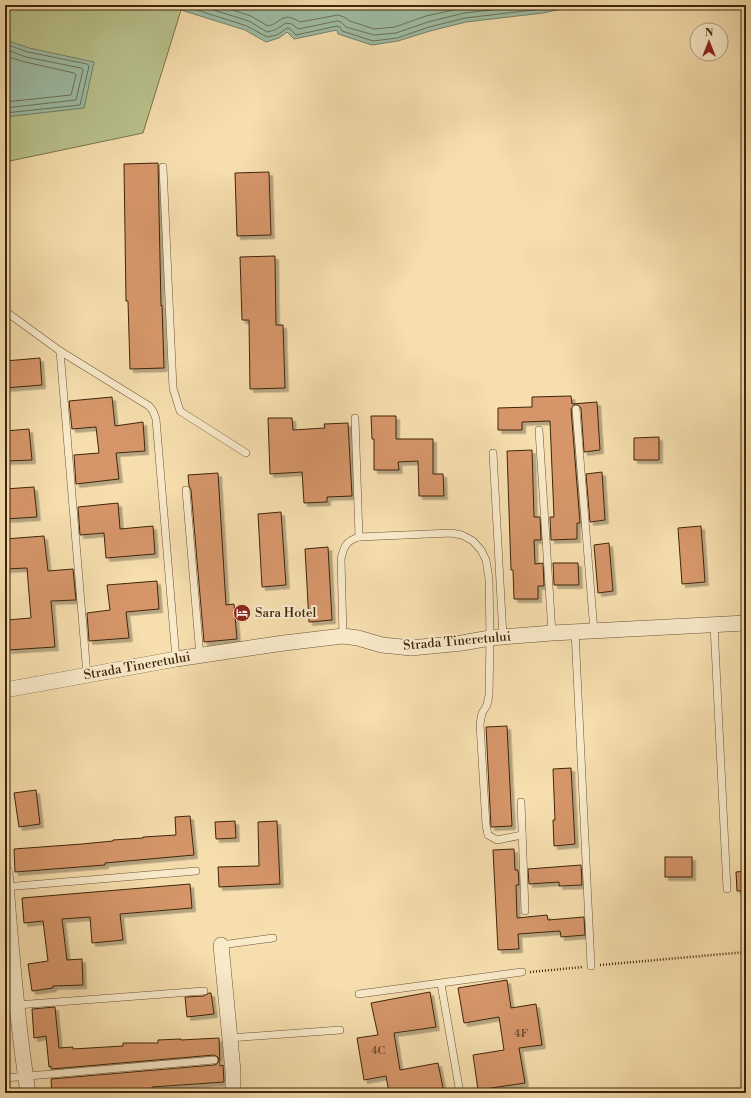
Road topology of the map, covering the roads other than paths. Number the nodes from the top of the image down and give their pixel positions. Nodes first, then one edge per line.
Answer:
1 (163, 167) dead end
2 (5, 311) edge
3 (60, 351) junction
4 (576, 408) dead end
5 (355, 418) dead end
6 (539, 430) dead end
7 (246, 453) dead end
8 (493, 453) dead end
9 (186, 490) dead end
10 (359, 537) junction
11 (746, 623) edge
12 (714, 625) junction
13 (575, 631) junction
14 (594, 631) junction
15 (552, 633) junction
16 (344, 636) junction
17 (496, 637) junction
18 (200, 656) junction
19 (176, 659) junction
20 (87, 675) junction
21 (5, 690) edge
22 (521, 802) dead end
23 (522, 835) junction
24 (196, 871) dead end
25 (5, 882) edge
26 (727, 889) dead end
27 (525, 911) dead end
28 (7, 931) edge
29 (273, 938) dead end
30 (221, 945) joint
31 (591, 966) road end
32 (522, 972) road end
33 (441, 984) junction
34 (204, 991) dead end
35 (359, 994) dead end
36 (17, 1005) junction
37 (340, 1030) dead end
38 (229, 1038) junction
39 (214, 1060) dead end
40 (26, 1076) junction
41 (5, 1078) edge
42 (28, 1093) edge
43 (233, 1093) edge
44 (460, 1093) edge

1 - 7 lane
2 - 3 lane
3 - 19 lane
3 - 20 lane
4 - 14 lane
5 - 10 lane
6 - 15 lane
8 - 17 lane
9 - 18 lane
10 - 16 lane
10 - 17 lane
11 - 12 street, Strada Tineretului
12 - 14 street, Strada Tineretului
12 - 26 lane
13 - 14 street, Strada Tineretului
13 - 15 street, Strada Tineretului
13 - 31 lane
15 - 17 street, Strada Tineretului
16 - 17 street, Strada Tineretului
16 - 18 street, Strada Tineretului
17 - 23 lane
18 - 19 street, Strada Tineretului
19 - 20 street, Strada Tineretului
20 - 21 street, Strada Tineretului
22 - 23 lane
23 - 27 lane
24 - 25 lane
25 - 28 street
28 - 36 street
29 - 30 lane
30 - 38 street
32 - 33 lane
33 - 35 lane
33 - 44 lane
34 - 36 lane
36 - 40 street
37 - 38 lane
38 - 43 street
39 - 40 lane
40 - 41 lane
40 - 42 street

